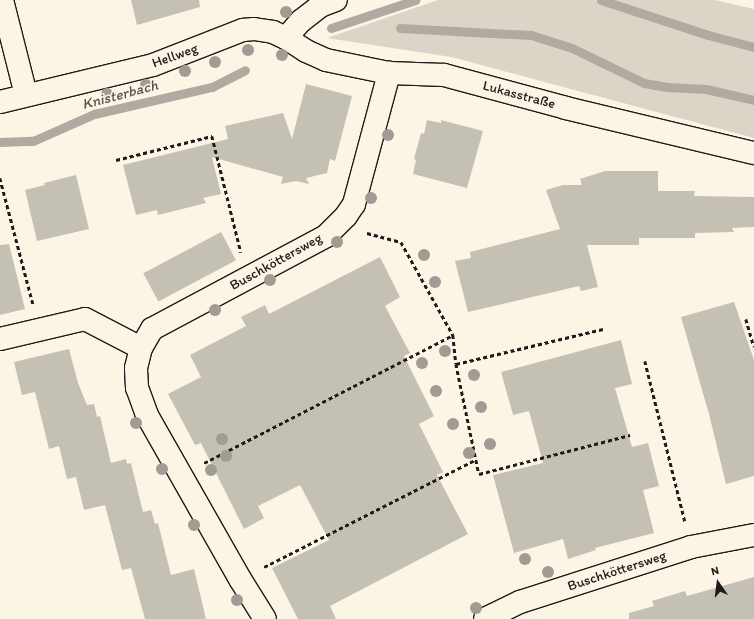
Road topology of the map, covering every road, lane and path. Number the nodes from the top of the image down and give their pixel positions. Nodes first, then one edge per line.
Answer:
1 (2, 0) edge
2 (336, 0) edge
3 (286, 38) junction
4 (389, 72) junction
5 (26, 95) junction
6 (0, 102) edge
7 (754, 153) edge
8 (116, 160) dead end
9 (0, 178) edge
10 (346, 216) junction
11 (250, 277) junction
12 (746, 319) dead end
13 (603, 329) dead end
14 (35, 330) junction
15 (453, 335) junction
16 (0, 339) edge
17 (754, 347) edge
18 (141, 348) junction
19 (645, 361) dead end
20 (456, 364) junction
21 (630, 435) dead end
22 (475, 460) junction
23 (181, 475) junction
24 (754, 535) edge
25 (691, 547) junction
26 (240, 579) junction
27 (265, 619) edge
28 (485, 619) edge

1 - 5 street
2 - 3 street
3 - 4 street, Lukasstraße
3 - 5 street, Hellweg
4 - 7 street, Lukasstraße
4 - 10 street, Buschköttersweg
5 - 6 street, Hellweg
8 - 11 path
9 - 14 path
10 - 11 street, Buschköttersweg
10 - 15 path
11 - 18 street, Buschköttersweg
12 - 17 path
13 - 20 path
14 - 16 street
14 - 18 street
15 - 20 path
15 - 23 path
18 - 23 street, Buschköttersweg
19 - 25 path
20 - 22 path
21 - 22 path
22 - 26 path
23 - 26 street, Buschköttersweg
24 - 25 street, Buschköttersweg
25 - 28 street, Buschköttersweg
26 - 27 street, Buschköttersweg

